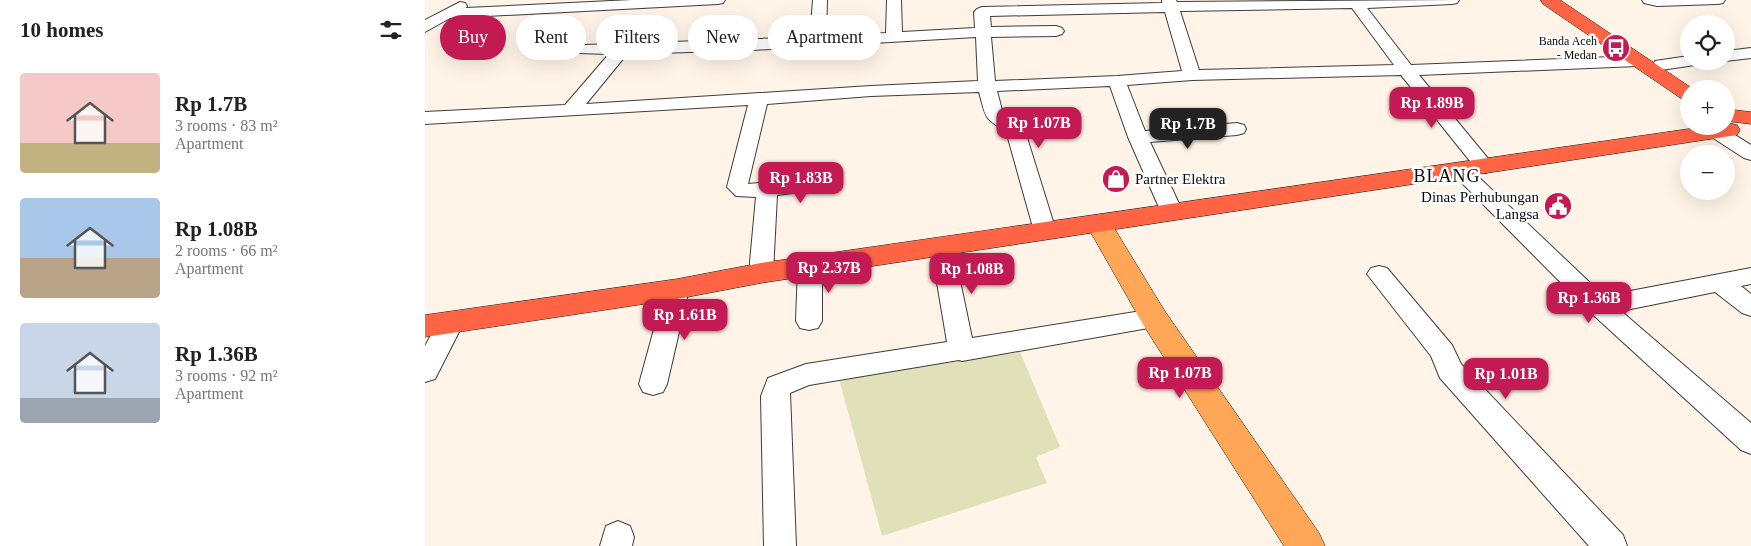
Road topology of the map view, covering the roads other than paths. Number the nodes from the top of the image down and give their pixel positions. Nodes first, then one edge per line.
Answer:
1 (470, 0) edge
2 (718, 0) edge
3 (821, 0) edge
4 (894, 0) edge
5 (1452, 0) edge
6 (1549, 0) edge
7 (1564, 0) edge
8 (1649, 0) edge
9 (1718, 0) edge
10 (1354, 2) edge
11 (1170, 3) edge
12 (982, 6) edge
13 (820, 15) edge
14 (433, 21) edge
15 (1056, 31) dead end
16 (982, 32) junction
17 (894, 38) junction
18 (881, 39) edge
19 (768, 43) edge
20 (678, 46) edge
21 (1751, 53) edge
22 (1735, 55) edge
23 (612, 60) edge
24 (1637, 61) junction
25 (1680, 62) edge
26 (1661, 65) junction
27 (1406, 70) junction
28 (1192, 75) junction
29 (1687, 80) edge
30 (1117, 81) junction
31 (987, 86) junction
32 (1680, 89) edge
33 (759, 98) junction
34 (570, 111) junction
35 (425, 118) edge
36 (1735, 125) edge
37 (1237, 130) dead end
38 (1680, 134) edge
39 (1138, 137) junction
40 (1751, 154) edge
41 (1473, 169) junction
42 (832, 182) dead end
43 (767, 190) junction
44 (1172, 212) junction
45 (1099, 224) junction
46 (1045, 231) junction
47 (942, 247) junction
48 (810, 266) junction
49 (761, 273) junction
50 (1379, 274) dead end
51 (1751, 276) edge
52 (1719, 283) junction
53 (677, 289) junction
54 (1599, 306) junction
55 (1751, 307) edge
56 (1154, 318) junction
57 (809, 321) dead end
58 (451, 322) junction
59 (425, 326) edge
60 (962, 351) junction
61 (425, 371) edge
62 (653, 384) dead end
63 (1751, 441) edge
64 (780, 546) edge
65 (1306, 546) edge
66 (1611, 546) edge

1 - 14 street
2 - 14 street
3 - 13 street
4 - 17 street
5 - 10 street
6 - 24 highway
7 - 26 highway
8 - 9 street
10 - 11 street
10 - 27 street
11 - 12 street
11 - 28 street
12 - 16 street
15 - 16 street
16 - 17 street
16 - 31 street
17 - 18 street
19 - 20 street
21 - 22 street
23 - 34 street
24 - 27 street
24 - 32 highway
25 - 26 street
26 - 29 highway
27 - 28 street
27 - 41 street
28 - 30 street
30 - 31 street
30 - 39 street
31 - 33 street
31 - 46 street
33 - 34 street
33 - 43 street
34 - 35 street
36 - 40 street
37 - 39 street
38 - 41 highway
39 - 44 street
41 - 44 highway
41 - 54 street
42 - 43 street
43 - 49 street
44 - 45 highway
45 - 46 highway
45 - 56 main road
46 - 47 highway
47 - 48 highway
47 - 60 street
48 - 49 highway
48 - 57 street
49 - 53 highway
50 - 66 street
51 - 52 street
52 - 54 street
52 - 55 street
53 - 58 highway
53 - 62 street
54 - 63 street
56 - 60 street
56 - 65 main road
58 - 59 highway
58 - 61 street
60 - 64 street

